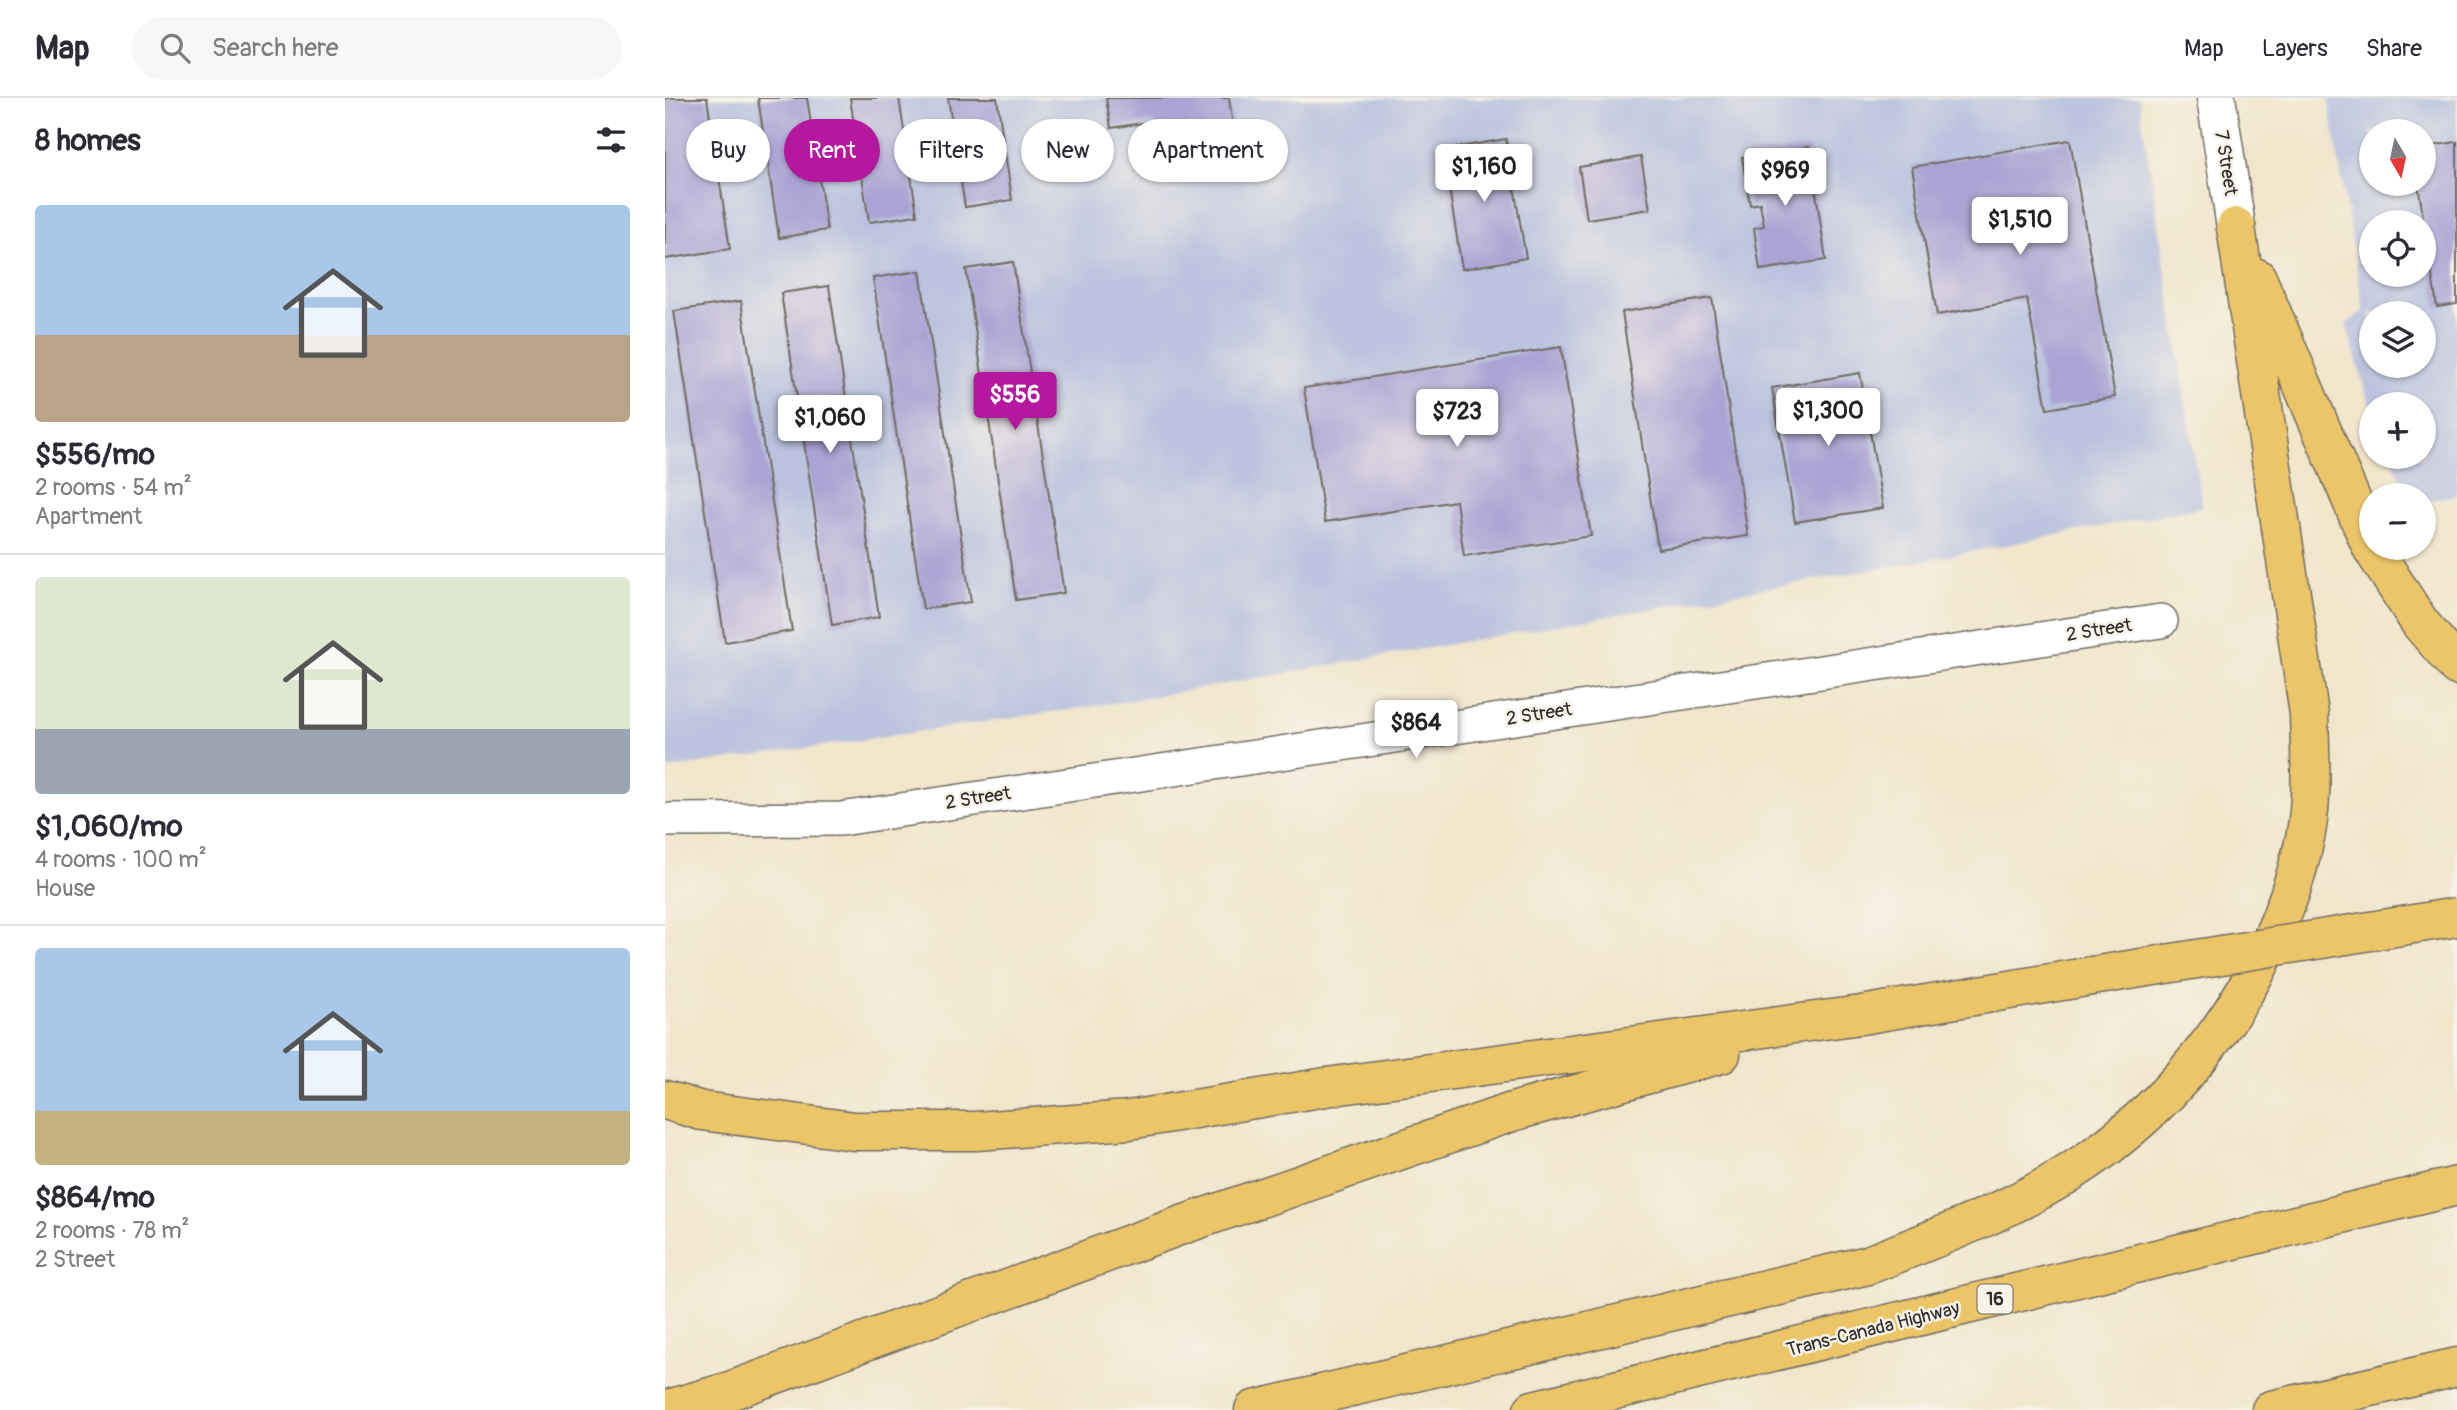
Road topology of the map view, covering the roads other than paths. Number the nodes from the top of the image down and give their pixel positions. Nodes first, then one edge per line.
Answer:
1 (2216, 98) edge
2 (2236, 228) junction
3 (2359, 517) edge
4 (2380, 560) edge
5 (2161, 621) dead end
6 (2457, 666) edge
7 (665, 820) edge
8 (2457, 917) edge
9 (1861, 1015) junction
10 (665, 1100) edge
11 (2457, 1186) edge
12 (2457, 1367) edge
13 (665, 1410) edge
14 (1254, 1410) edge
15 (1533, 1410) edge
16 (2271, 1410) edge

1 - 2 street, 7 Street
2 - 3 highway
2 - 14 highway
4 - 6 highway
5 - 7 street, 2 Street
8 - 9 highway, bridge
9 - 10 highway
9 - 13 highway
11 - 15 highway, Trans-Canada Highway / 16
12 - 16 highway

